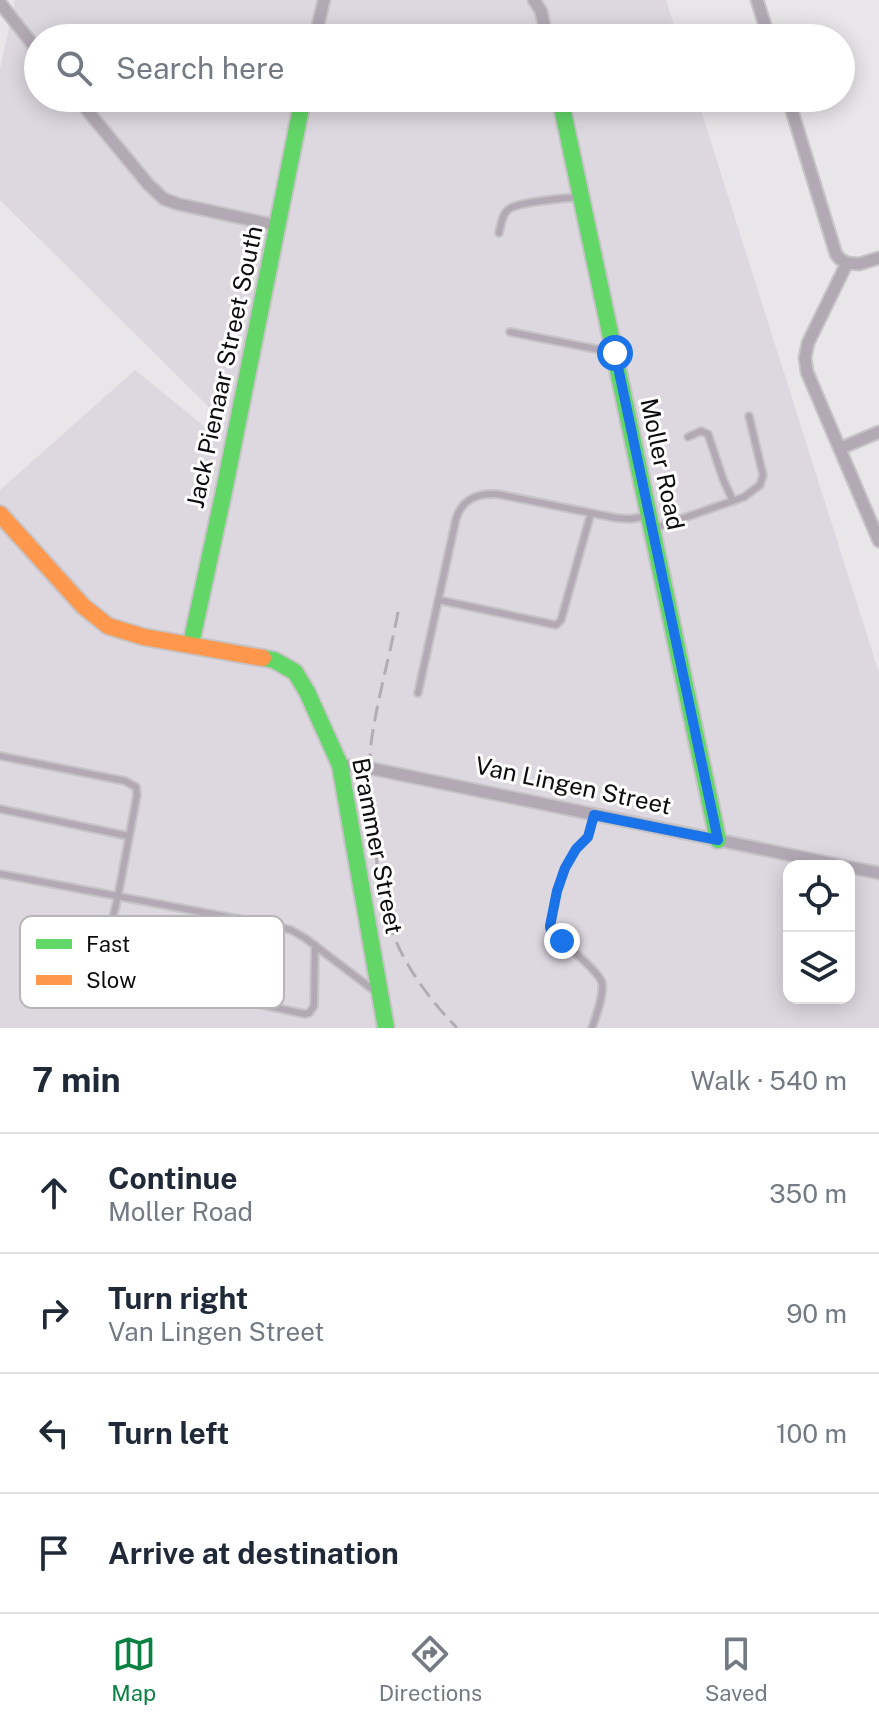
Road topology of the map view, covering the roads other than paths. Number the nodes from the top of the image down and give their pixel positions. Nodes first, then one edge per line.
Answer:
1 (324, 0) edge
2 (757, 0) edge
3 (536, 1) edge
4 (4, 4) edge
5 (318, 24) edge
6 (544, 24) edge
7 (765, 24) edge
8 (24, 32) edge
9 (89, 112) edge
10 (300, 112) edge
11 (563, 112) edge
12 (792, 112) edge
13 (580, 197) junction
14 (278, 226) junction
15 (499, 233) dead end
16 (879, 258) edge
17 (847, 263) junction
18 (510, 332) dead end
19 (615, 353) junction
20 (749, 416) dead end
21 (879, 432) edge
22 (688, 437) dead end
23 (841, 448) junction
24 (733, 501) junction
25 (591, 513) junction
26 (0, 514) edge
27 (650, 523) junction
28 (878, 538) edge
29 (439, 600) junction
30 (191, 644) junction
31 (418, 693) dead end
32 (0, 756) edge
33 (340, 765) junction
34 (0, 809) edge
35 (594, 815) junction
36 (128, 836) junction
37 (718, 840) junction
38 (817, 860) edge
39 (855, 868) edge
40 (879, 873) edge
41 (0, 874) edge
42 (118, 896) junction
43 (113, 916) edge
44 (225, 916) edge
45 (284, 928) edge
46 (315, 945) junction
47 (382, 997) junction
48 (276, 1008) edge
49 (386, 1028) edge
50 (592, 1028) edge

1 - 5 street
2 - 7 street
3 - 6 street
4 - 8 street
9 - 14 street
10 - 14 street, Jack Pienaar Street South
11 - 13 street, Moller Road
12 - 17 street
13 - 15 lane
13 - 19 street, Moller Road
14 - 30 street, Jack Pienaar Street South
16 - 17 street
17 - 23 street
18 - 19 lane
19 - 27 street, Moller Road
20 - 24 lane
21 - 23 street
22 - 24 lane
23 - 28 street
24 - 27 lane
25 - 27 lane
25 - 29 lane
25 - 29 lane
26 - 30 street
27 - 37 street, Moller Road
29 - 31 lane
30 - 33 street, Brammer Street
32 - 36 lane
33 - 35 street, Van Lingen Street
33 - 47 street, Brammer Street
34 - 36 lane
35 - 37 street, Van Lingen Street
35 - 50 lane
36 - 42 lane
37 - 38 street, Van Lingen Street
39 - 40 street, Van Lingen Street
41 - 42 lane
42 - 43 lane
42 - 44 lane
45 - 46 lane
46 - 47 lane
46 - 48 lane
47 - 49 street, Brammer Street

